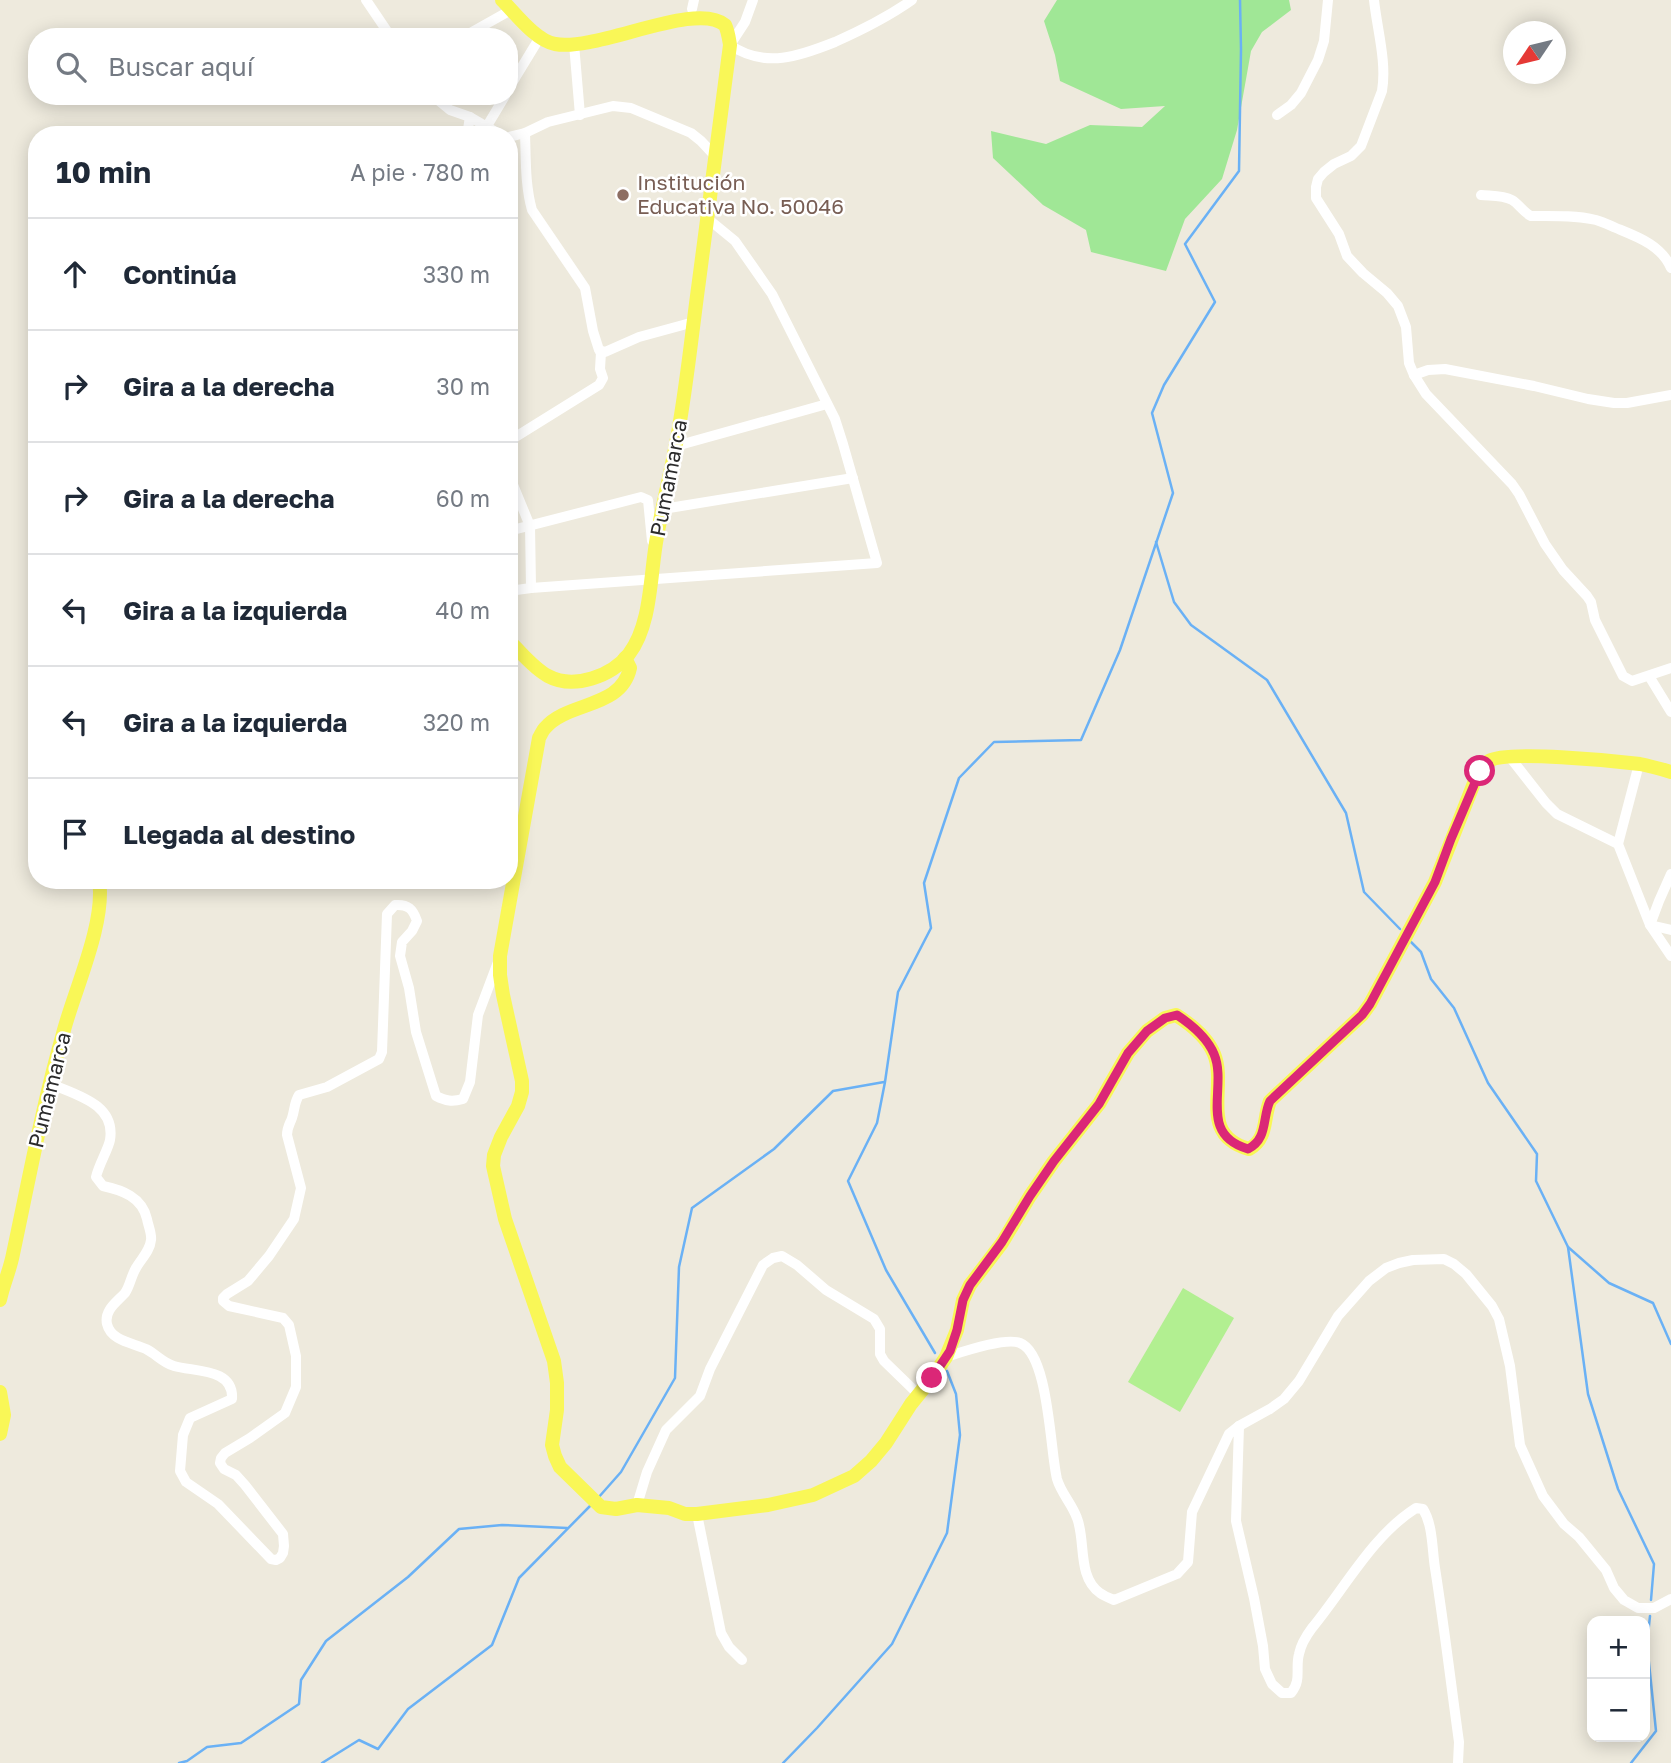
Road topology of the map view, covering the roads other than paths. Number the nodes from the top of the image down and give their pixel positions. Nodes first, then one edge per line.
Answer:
1 (753, 0) edge
2 (912, 0) edge
3 (1328, 0) edge
4 (1374, 0) edge
5 (368, 1) edge
6 (693, 4) edge
7 (507, 5) edge
8 (385, 28) edge
9 (475, 28) edge
10 (540, 37) junction
11 (574, 44) junction
12 (730, 45) junction
13 (518, 73) edge
14 (444, 105) edge
15 (500, 105) edge
16 (1277, 115) dead end
17 (580, 116) junction
18 (470, 117) junction
19 (468, 126) edge
20 (487, 126) joint
21 (526, 133) junction
22 (518, 135) edge
23 (715, 156) junction
24 (1481, 195) dead end
25 (707, 218) junction
26 (1671, 268) edge
27 (694, 321) junction
28 (601, 352) junction
29 (1414, 376) junction
30 (1671, 395) edge
31 (827, 404) junction
32 (518, 435) edge
33 (676, 446) junction
34 (853, 478) junction
35 (518, 497) edge
36 (663, 509) junction
37 (530, 526) junction
38 (518, 529) edge
39 (647, 581) junction
40 (531, 588) junction
41 (518, 590) edge
42 (518, 649) edge
43 (625, 658) junction
44 (1671, 668) edge
45 (1649, 676) junction
46 (1671, 712) edge
47 (1509, 756) junction
48 (1639, 764) junction
49 (1671, 772) edge
50 (1618, 844) junction
51 (518, 858) edge
52 (1671, 874) edge
53 (100, 889) edge
54 (512, 889) edge
55 (1650, 925) junction
56 (1671, 930) edge
57 (500, 956) junction
58 (1671, 956) edge
59 (51, 1084) junction
60 (0, 1300) edge
61 (946, 1357) junction
62 (0, 1392) edge
63 (918, 1394) junction
64 (1238, 1426) junction
65 (0, 1434) edge
66 (637, 1505) junction
67 (698, 1514) junction
68 (1671, 1599) edge
69 (742, 1660) dead end
70 (1458, 1763) edge

1 - 12 street
2 - 12 street
3 - 16 street
4 - 29 street
5 - 8 street
6 - 11 main road
6 - 12 main road
7 - 9 street
7 - 10 main road
10 - 11 main road
10 - 13 street
11 - 17 street
12 - 23 main road, Pumamarca
14 - 18 street
15 - 20 street
17 - 21 street
17 - 23 street
18 - 19 street
18 - 20 street
21 - 22 street
21 - 28 street
23 - 25 main road, Pumamarca
24 - 26 street
25 - 27 main road, Pumamarca
25 - 31 street
27 - 28 street
27 - 33 main road, Pumamarca
28 - 32 street
29 - 30 street
29 - 45 street
31 - 33 street
31 - 34 street
33 - 36 main road, Pumamarca
34 - 36 street
34 - 39 street
35 - 37 street
36 - 39 main road, Pumamarca
37 - 38 street
37 - 39 street
37 - 40 street
39 - 40 street
39 - 43 main road, Pumamarca
40 - 41 street
42 - 43 main road, Pumamarca
43 - 51 main road
44 - 45 street
45 - 46 street
47 - 48 main road
47 - 50 street
47 - 61 main road
48 - 49 main road
48 - 50 street
50 - 55 street
52 - 55 street
53 - 59 main road, Pumamarca
54 - 57 main road
55 - 56 street
55 - 58 street
57 - 59 street
57 - 66 main road
59 - 60 main road, Pumamarca
61 - 63 main road
61 - 64 street
62 - 65 main road
63 - 66 street
63 - 67 main road
64 - 68 street
64 - 70 street
66 - 67 main road
67 - 69 street

